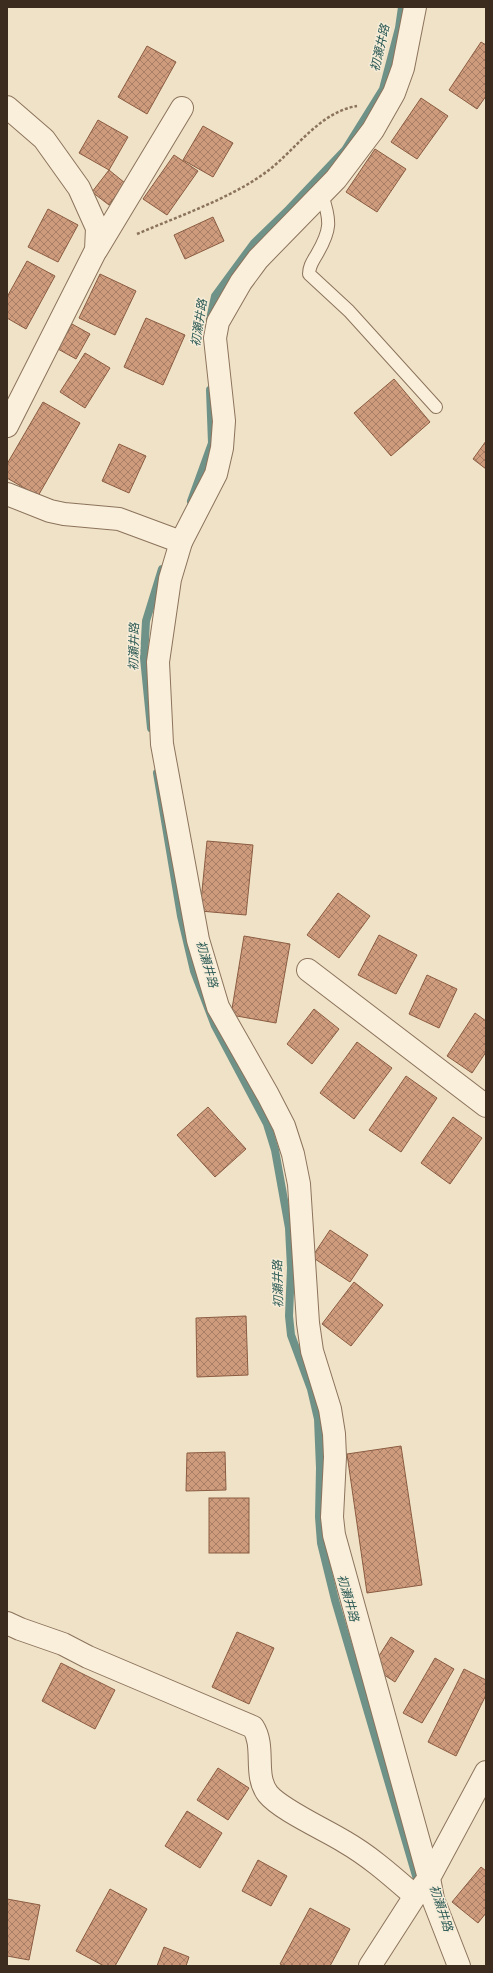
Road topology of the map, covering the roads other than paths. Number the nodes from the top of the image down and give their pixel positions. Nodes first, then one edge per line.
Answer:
1 (415, 7) edge
2 (7, 107) edge
3 (182, 108) dead end
4 (322, 195) junction
5 (96, 250) junction
6 (436, 407) dead end
7 (7, 426) edge
8 (7, 494) edge
9 (181, 542) junction
10 (308, 970) dead end
11 (486, 1106) edge
12 (7, 1623) edge
13 (486, 1772) edge
14 (429, 1878) junction
15 (415, 1896) junction
16 (370, 1966) edge
17 (459, 1966) edge

1 - 4 street
2 - 5 street
3 - 5 street
4 - 6 lane
4 - 9 street
5 - 7 street
8 - 9 street
9 - 14 street
10 - 11 street
12 - 15 street
13 - 14 street
14 - 15 street
14 - 17 street
15 - 16 street

